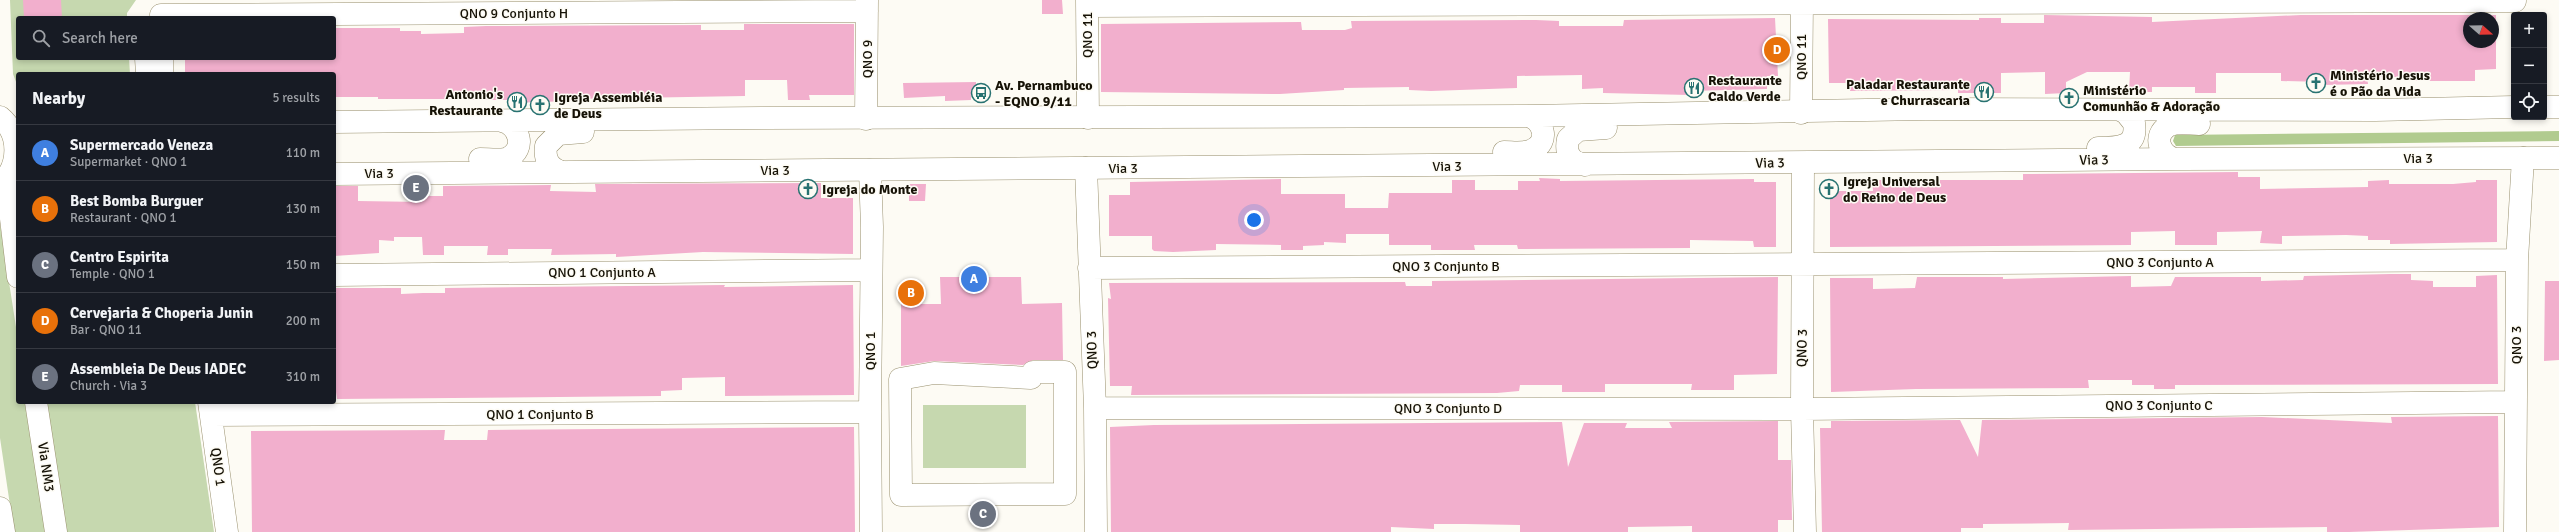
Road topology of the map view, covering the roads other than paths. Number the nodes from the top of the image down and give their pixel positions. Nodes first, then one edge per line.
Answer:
1 (1802, 2) edge
2 (1087, 3) edge
3 (2515, 5) edge
4 (867, 6) edge
5 (158, 10) edge
6 (146, 60) edge
7 (162, 60) edge
8 (147, 72) edge
9 (162, 72) edge
10 (2511, 107) edge
11 (2547, 107) edge
12 (2559, 107) edge
13 (2120, 110) junction
14 (2375, 110) junction
15 (1801, 113) junction
16 (1750, 114) junction
17 (1527, 116) junction
18 (1088, 118) junction
19 (866, 119) junction
20 (711, 120) junction
21 (502, 121) junction
22 (8, 122) edge
23 (336, 122) edge
24 (2523, 158) junction
25 (2559, 158) edge
26 (2175, 159) junction
27 (1803, 163) junction
28 (1914, 163) junction
29 (1585, 165) junction
30 (1336, 166) junction
31 (336, 168) edge
32 (1086, 168) junction
33 (870, 170) junction
34 (562, 172) junction
35 (336, 174) edge
36 (8, 179) edge
37 (16, 257) edge
38 (2517, 260) junction
39 (1803, 265) junction
40 (1089, 268) junction
41 (870, 270) junction
42 (336, 275) edge
43 (2516, 402) junction
44 (36, 404) edge
45 (1095, 408) junction
46 (1802, 408) junction
47 (210, 409) edge
48 (870, 412) junction
49 (1065, 494) joint
50 (0, 508) edge
51 (4, 532) edge
52 (56, 532) edge
53 (227, 532) edge
54 (871, 532) edge
55 (1096, 532) edge
56 (1805, 532) edge
57 (2515, 532) edge

1 - 2 street
1 - 3 street
1 - 15 street, QNO 11
2 - 18 street, QNO 11
4 - 5 street, QNO 9 Conjunto H
4 - 19 street, QNO 9
6 - 8 street
7 - 9 street
10 - 14 street
11 - 12 street
13 - 14 street
13 - 15 street
13 - 28 street
14 - 26 street
15 - 16 street
16 - 17 street
16 - 29 street
17 - 18 street
17 - 30 street
18 - 19 street
19 - 20 street
20 - 21 street
20 - 34 street
21 - 23 street
21 - 31 street
22 - 36 street
24 - 25 street, Via 3
24 - 26 street, Via 3
24 - 38 street, QNO 3
26 - 28 street, Via 3
27 - 28 street, Via 3
27 - 29 street, Via 3
27 - 39 street, QNO 3
29 - 30 street, Via 3
30 - 32 street, Via 3
32 - 33 street, Via 3
32 - 40 street, QNO 3
33 - 34 street, Via 3
33 - 41 street, QNO 1
34 - 35 street, Via 3
36 - 37 street
38 - 39 street, QNO 3 Conjunto A
38 - 43 street, QNO 3
39 - 40 street, QNO 3 Conjunto B
39 - 46 street, QNO 3
40 - 45 street, QNO 3
41 - 42 street, QNO 1 Conjunto A
41 - 48 street, QNO 1
43 - 46 street, QNO 3 Conjunto C
43 - 57 street, QNO 3
44 - 52 street, Via NM3
45 - 46 street, QNO 3 Conjunto D
45 - 55 street, QNO 3
46 - 56 street, QNO 3
47 - 48 street, QNO 1 Conjunto B
47 - 53 street, QNO 1
48 - 54 street, QNO 1
49 - 49 street
50 - 51 street

